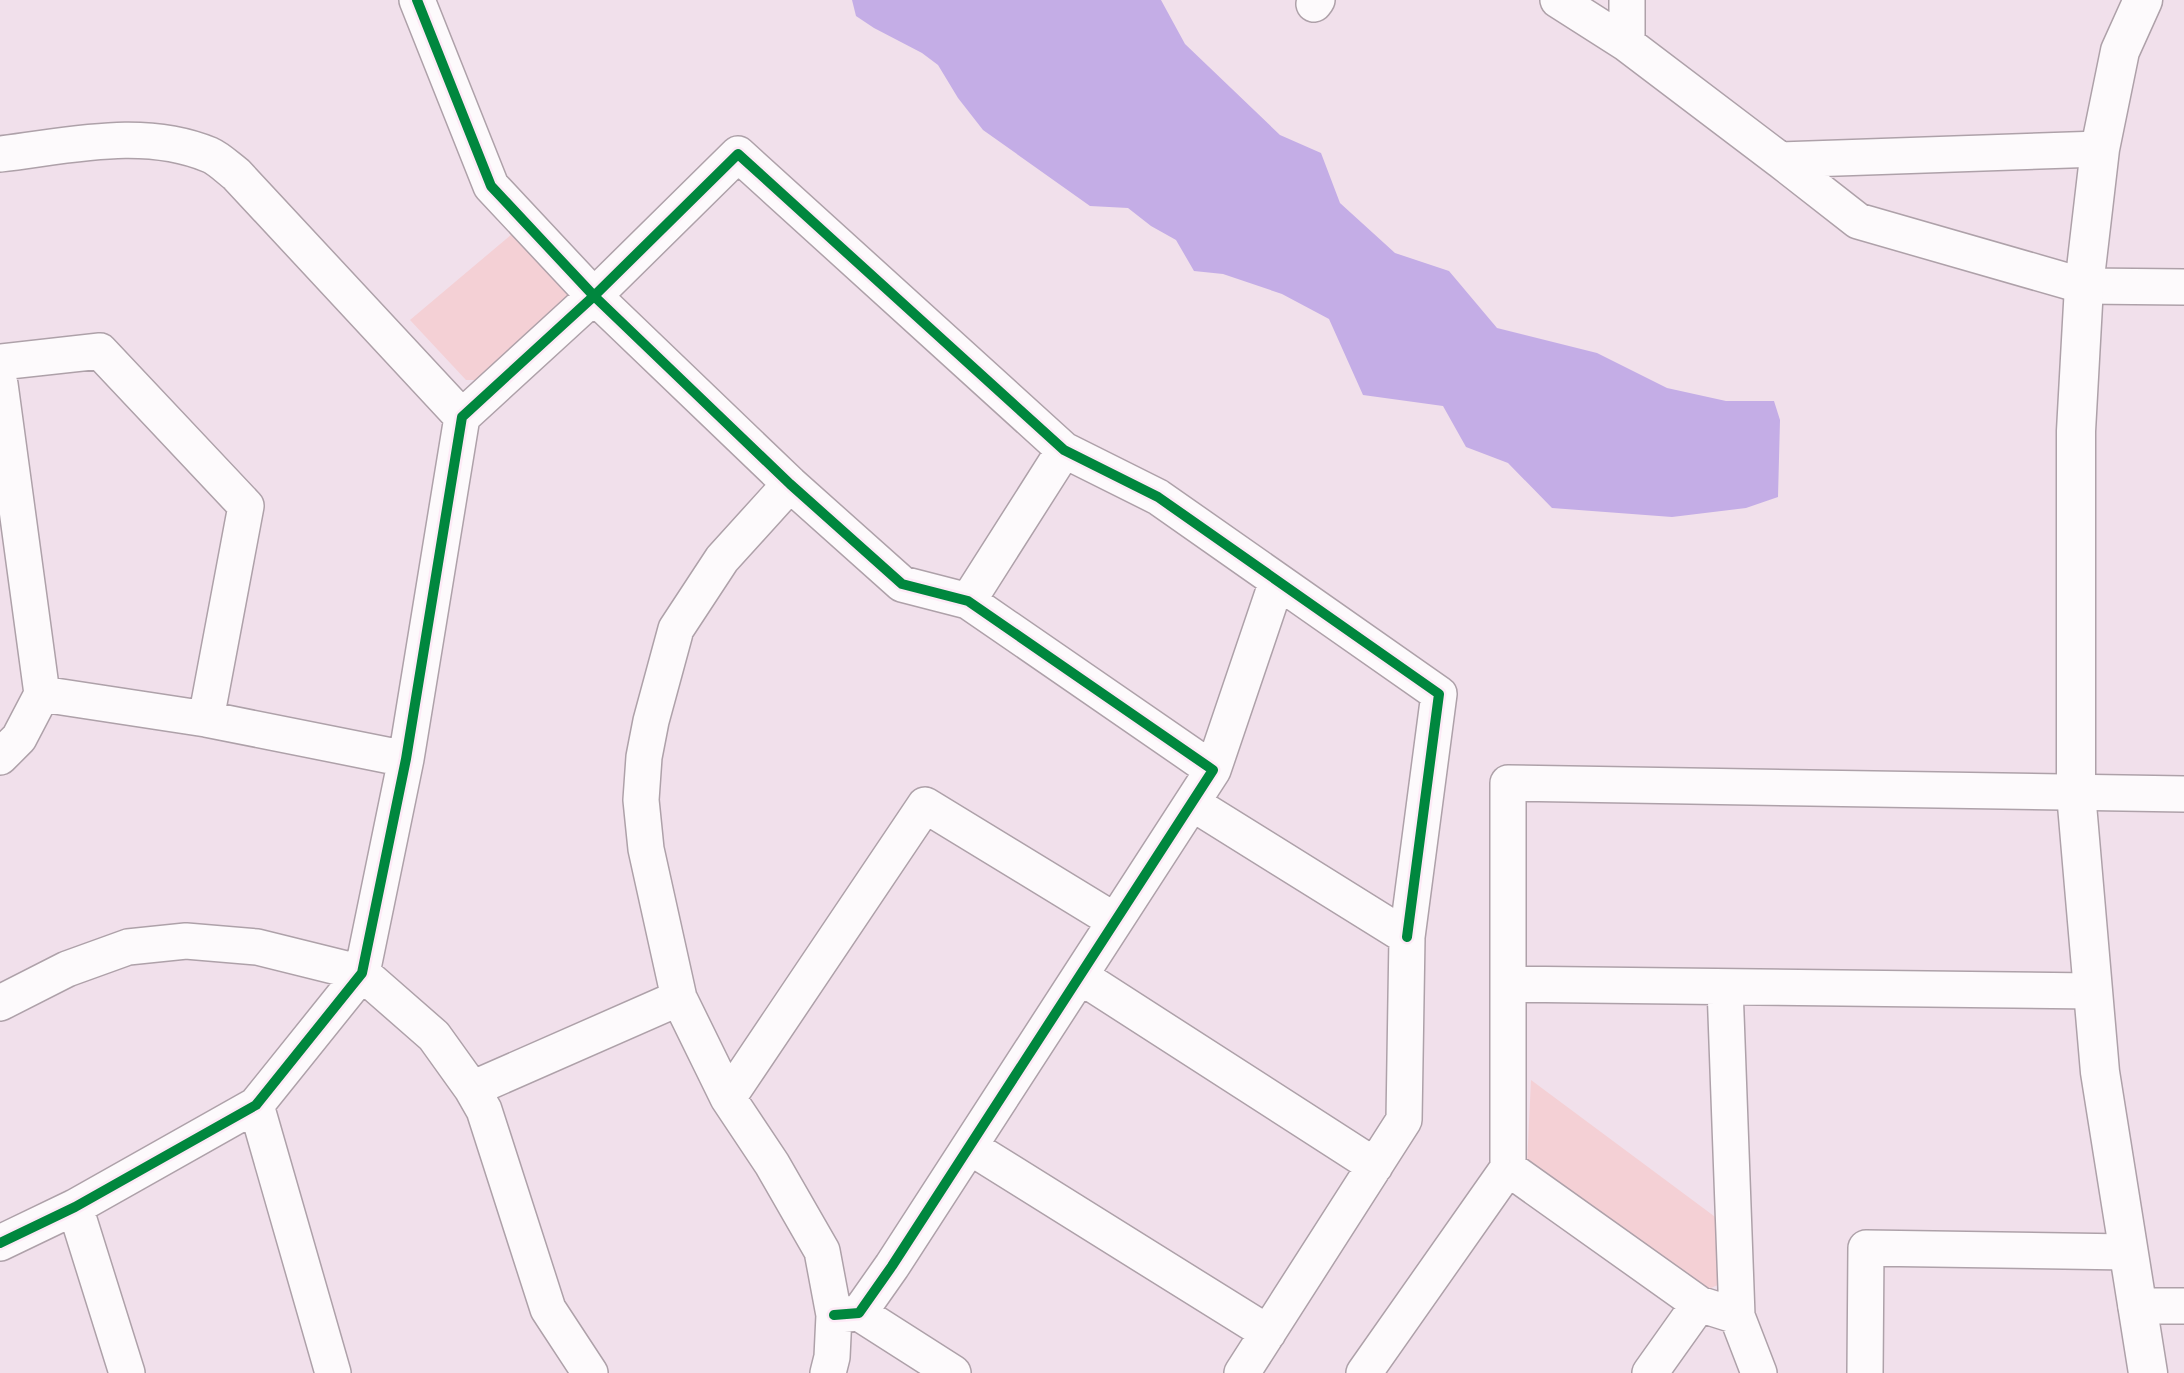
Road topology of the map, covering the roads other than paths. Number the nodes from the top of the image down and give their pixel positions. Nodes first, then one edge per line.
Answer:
1 (417, 0) edge
2 (1558, 0) edge
3 (1626, 0) edge
4 (2143, 0) edge
5 (1628, 44) junction
6 (2100, 149) junction
7 (0, 154) edge
8 (1780, 160) junction
9 (2084, 286) junction
10 (2184, 287) edge
11 (594, 296) junction
12 (0, 362) edge
13 (0, 384) edge
14 (461, 417) junction
15 (1064, 450) junction
16 (790, 484) junction
17 (12, 565) edge
18 (1277, 581) junction
19 (968, 601) junction
20 (42, 694) junction
21 (205, 719) junction
22 (0, 757) edge
23 (406, 759) junction
24 (1213, 770) junction
25 (2076, 793) junction
26 (2184, 794) edge
27 (1192, 803) junction
28 (1115, 921) junction
29 (1407, 937) junction
30 (362, 973) junction
31 (1080, 976) junction
32 (1508, 984) junction
33 (1725, 987) junction
34 (2093, 991) junction
35 (679, 998) junction
36 (0, 1003) edge
37 (472, 1089) junction
38 (728, 1098) junction
39 (256, 1105) junction
40 (970, 1146) junction
41 (1375, 1166) junction
42 (1508, 1168) junction
43 (75, 1207) junction
44 (0, 1243) edge
45 (2128, 1252) junction
46 (1699, 1304) junction
47 (2136, 1306) junction
48 (2184, 1306) edge
49 (846, 1314) junction
50 (1737, 1316) junction
51 (1268, 1333) junction
52 (127, 1373) edge
53 (333, 1373) edge
54 (590, 1373) edge
55 (828, 1373) edge
56 (953, 1373) edge
57 (1242, 1373) edge
58 (1364, 1373) edge
59 (1650, 1373) edge
60 (1759, 1373) edge
61 (1865, 1373) edge
62 (2148, 1373) edge

1 - 11 street
2 - 5 street
3 - 5 street
4 - 6 street
5 - 8 street
6 - 8 street
6 - 9 street
7 - 14 street
8 - 9 street
9 - 10 street
9 - 25 street
11 - 14 street
11 - 15 street
11 - 16 street
12 - 21 street
13 - 17 street
14 - 23 street
15 - 18 street
15 - 19 street
16 - 19 street
16 - 35 street
17 - 20 street
18 - 24 street
18 - 29 street
19 - 24 street
20 - 21 street
20 - 22 street
21 - 23 street
23 - 30 street
24 - 27 street
25 - 26 street
25 - 32 street
25 - 34 street
27 - 28 street
27 - 29 street
28 - 31 street
28 - 38 street
29 - 41 street
30 - 36 street
30 - 37 street
30 - 39 street
31 - 40 street
31 - 41 street
32 - 33 street
32 - 42 street
33 - 34 street
33 - 50 street
34 - 45 street
35 - 37 street
35 - 38 street
37 - 54 street
38 - 49 street
39 - 43 street
39 - 53 street
40 - 49 street
40 - 51 street
41 - 51 street
42 - 46 street
42 - 58 street
43 - 44 street
43 - 52 street
45 - 47 street
45 - 61 street
46 - 50 street
46 - 59 street
47 - 48 street
47 - 62 street
49 - 55 street
49 - 56 street
50 - 60 street
51 - 57 street

